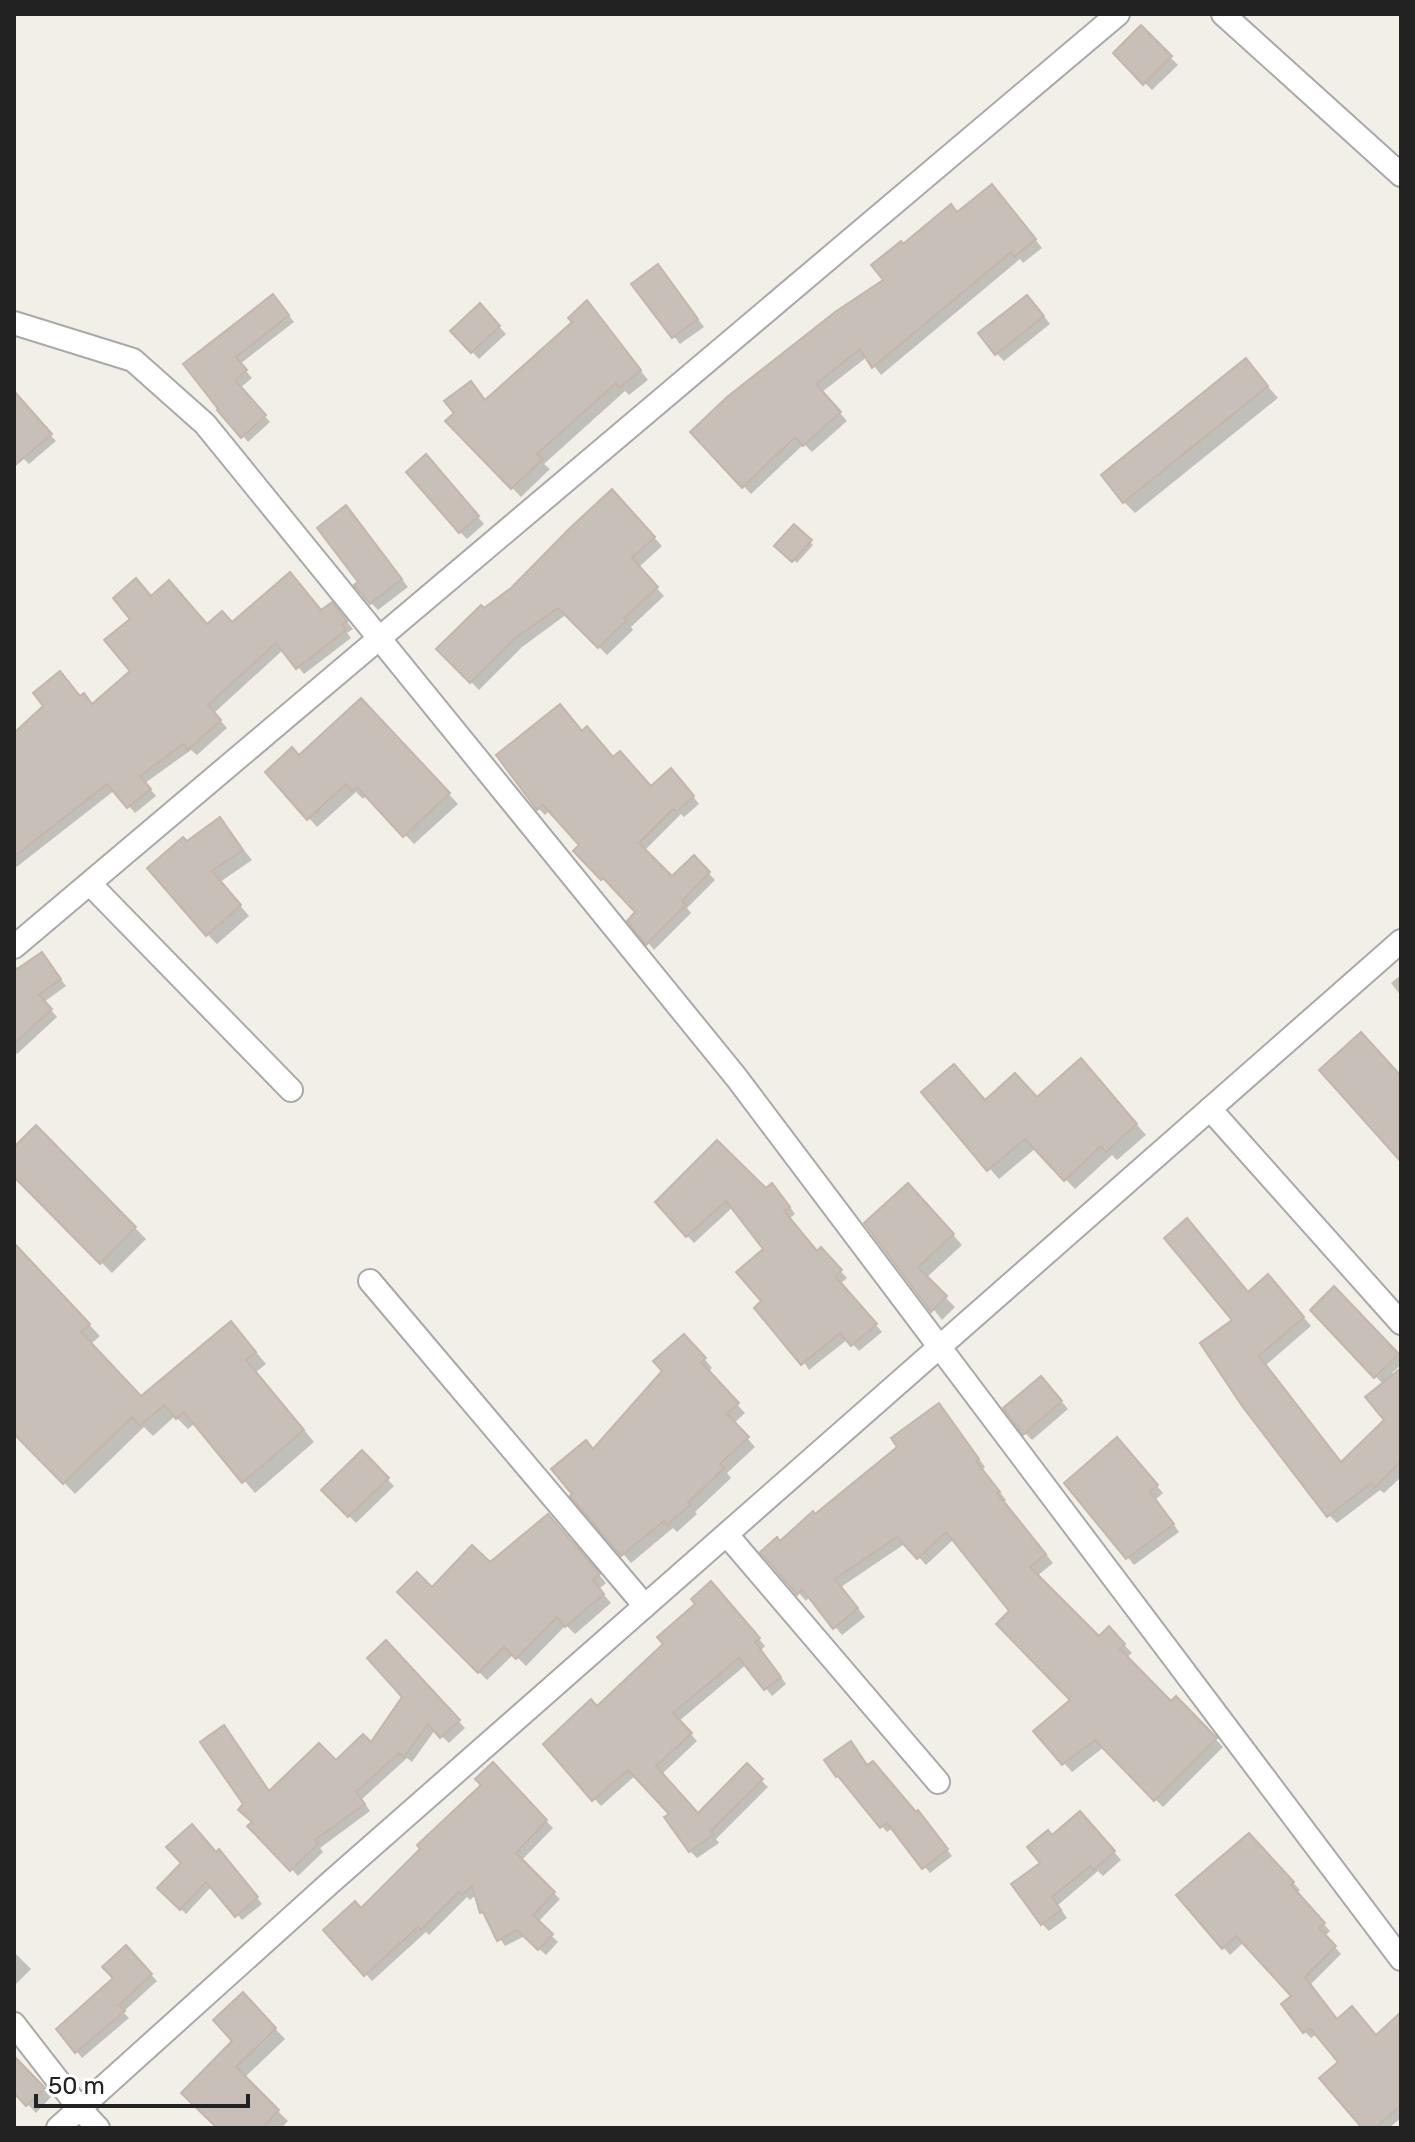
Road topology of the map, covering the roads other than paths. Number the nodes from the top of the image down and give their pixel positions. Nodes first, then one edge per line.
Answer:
1 (1118, 14) edge
2 (1223, 14) edge
3 (1401, 175) edge
4 (14, 323) edge
5 (381, 639) junction
6 (91, 885) junction
7 (1401, 941) edge
8 (14, 947) edge
9 (291, 1090) dead end
10 (1210, 1109) junction
11 (370, 1281) dead end
12 (1401, 1323) edge
13 (938, 1349) junction
14 (727, 1535) junction
15 (645, 1606) junction
16 (938, 1782) dead end
17 (1401, 1959) edge
18 (14, 2024) edge
19 (80, 2109) junction
20 (58, 2128) edge
21 (98, 2128) edge

1 - 5 street
2 - 3 street
4 - 5 street
5 - 6 street
5 - 13 street
6 - 8 street
6 - 9 street
7 - 10 street
10 - 12 street
10 - 13 street
11 - 15 street
13 - 14 street
13 - 17 street
14 - 15 street
14 - 16 street
15 - 19 street
18 - 19 street
19 - 20 street
19 - 21 street

